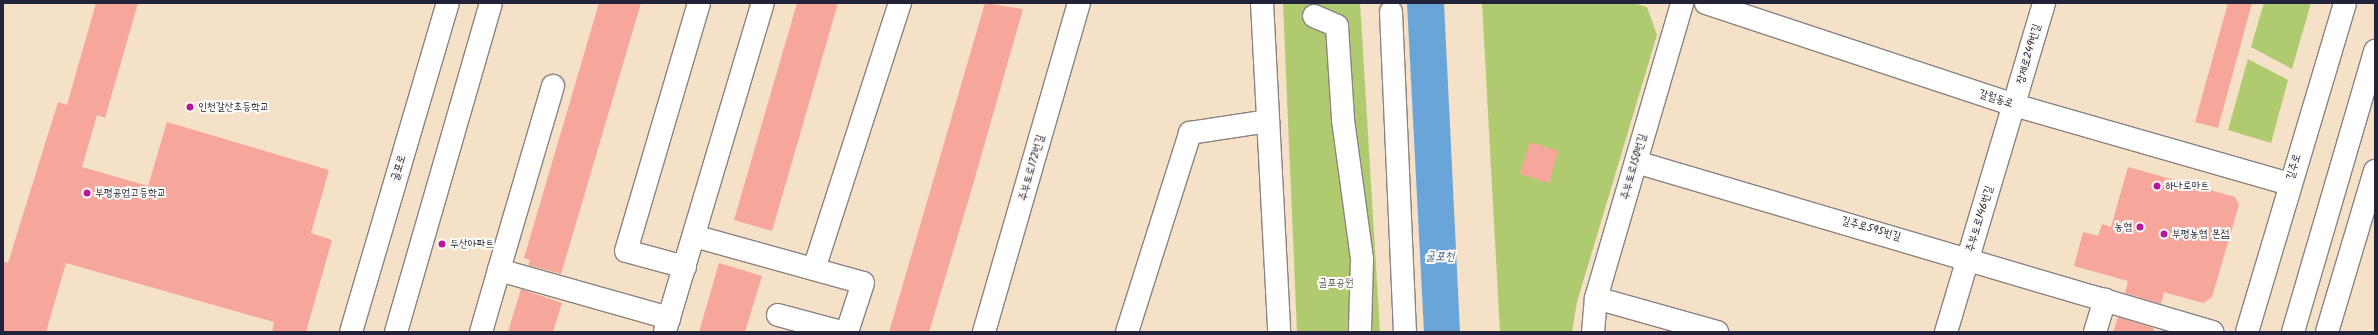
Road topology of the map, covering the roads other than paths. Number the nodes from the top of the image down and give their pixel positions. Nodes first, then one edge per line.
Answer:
1 (448, 3) edge
2 (491, 3) edge
3 (700, 3) edge
4 (763, 3) edge
5 (900, 3) edge
6 (1079, 3) edge
7 (1262, 3) edge
8 (1682, 3) edge
9 (1706, 3) edge
10 (2044, 3) edge
11 (2345, 3) edge
12 (1391, 12) dead end
13 (1314, 16) dead end
14 (2375, 51) edge
15 (553, 86) dead end
16 (2014, 105) junction
17 (1268, 121) junction
18 (1636, 162) junction
19 (2375, 171) edge
20 (2289, 184) junction
21 (2369, 208) edge
22 (694, 236) junction
23 (1968, 258) junction
24 (685, 267) junction
25 (814, 269) junction
26 (499, 270) junction
27 (1596, 298) junction
28 (2105, 299) junction
29 (778, 315) dead end
30 (667, 325) edge
31 (350, 332) edge
32 (396, 332) edge
33 (481, 332) edge
34 (841, 332) edge
35 (847, 332) edge
36 (984, 332) edge
37 (1127, 332) edge
38 (1279, 332) edge
39 (1360, 332) edge
40 (1405, 332) edge
41 (1593, 332) edge
42 (1717, 332) edge
43 (1946, 332) edge
44 (2095, 332) edge
45 (2212, 332) edge
46 (2247, 332) edge
47 (2293, 332) edge
48 (2327, 332) edge

1 - 31 street, 굴포로
2 - 32 street
3 - 24 street
4 - 22 street
5 - 25 street
6 - 36 street, 주부토로172번길
7 - 17 street
8 - 18 street, 주부토로150번길
9 - 16 street, 갈월동로
10 - 16 street, 장제로249번길
11 - 20 street, 길주로
12 - 40 street
13 - 39 street
14 - 47 street
15 - 26 street
16 - 20 street, 갈월동로
16 - 23 street, 주부토로146번길
17 - 37 street
17 - 38 street
18 - 23 street, 길주로595번길
18 - 27 street, 주부토로150번길
19 - 21 street
20 - 46 street, 길주로
21 - 48 street
22 - 24 street
22 - 25 street
23 - 28 street, 길주로595번길
23 - 43 street, 주부토로146번길
24 - 30 street
25 - 35 street
26 - 30 street
26 - 33 street
27 - 41 street, 주부토로150번길
27 - 42 street
28 - 44 street
28 - 45 street, 길주로595번길
29 - 34 street

